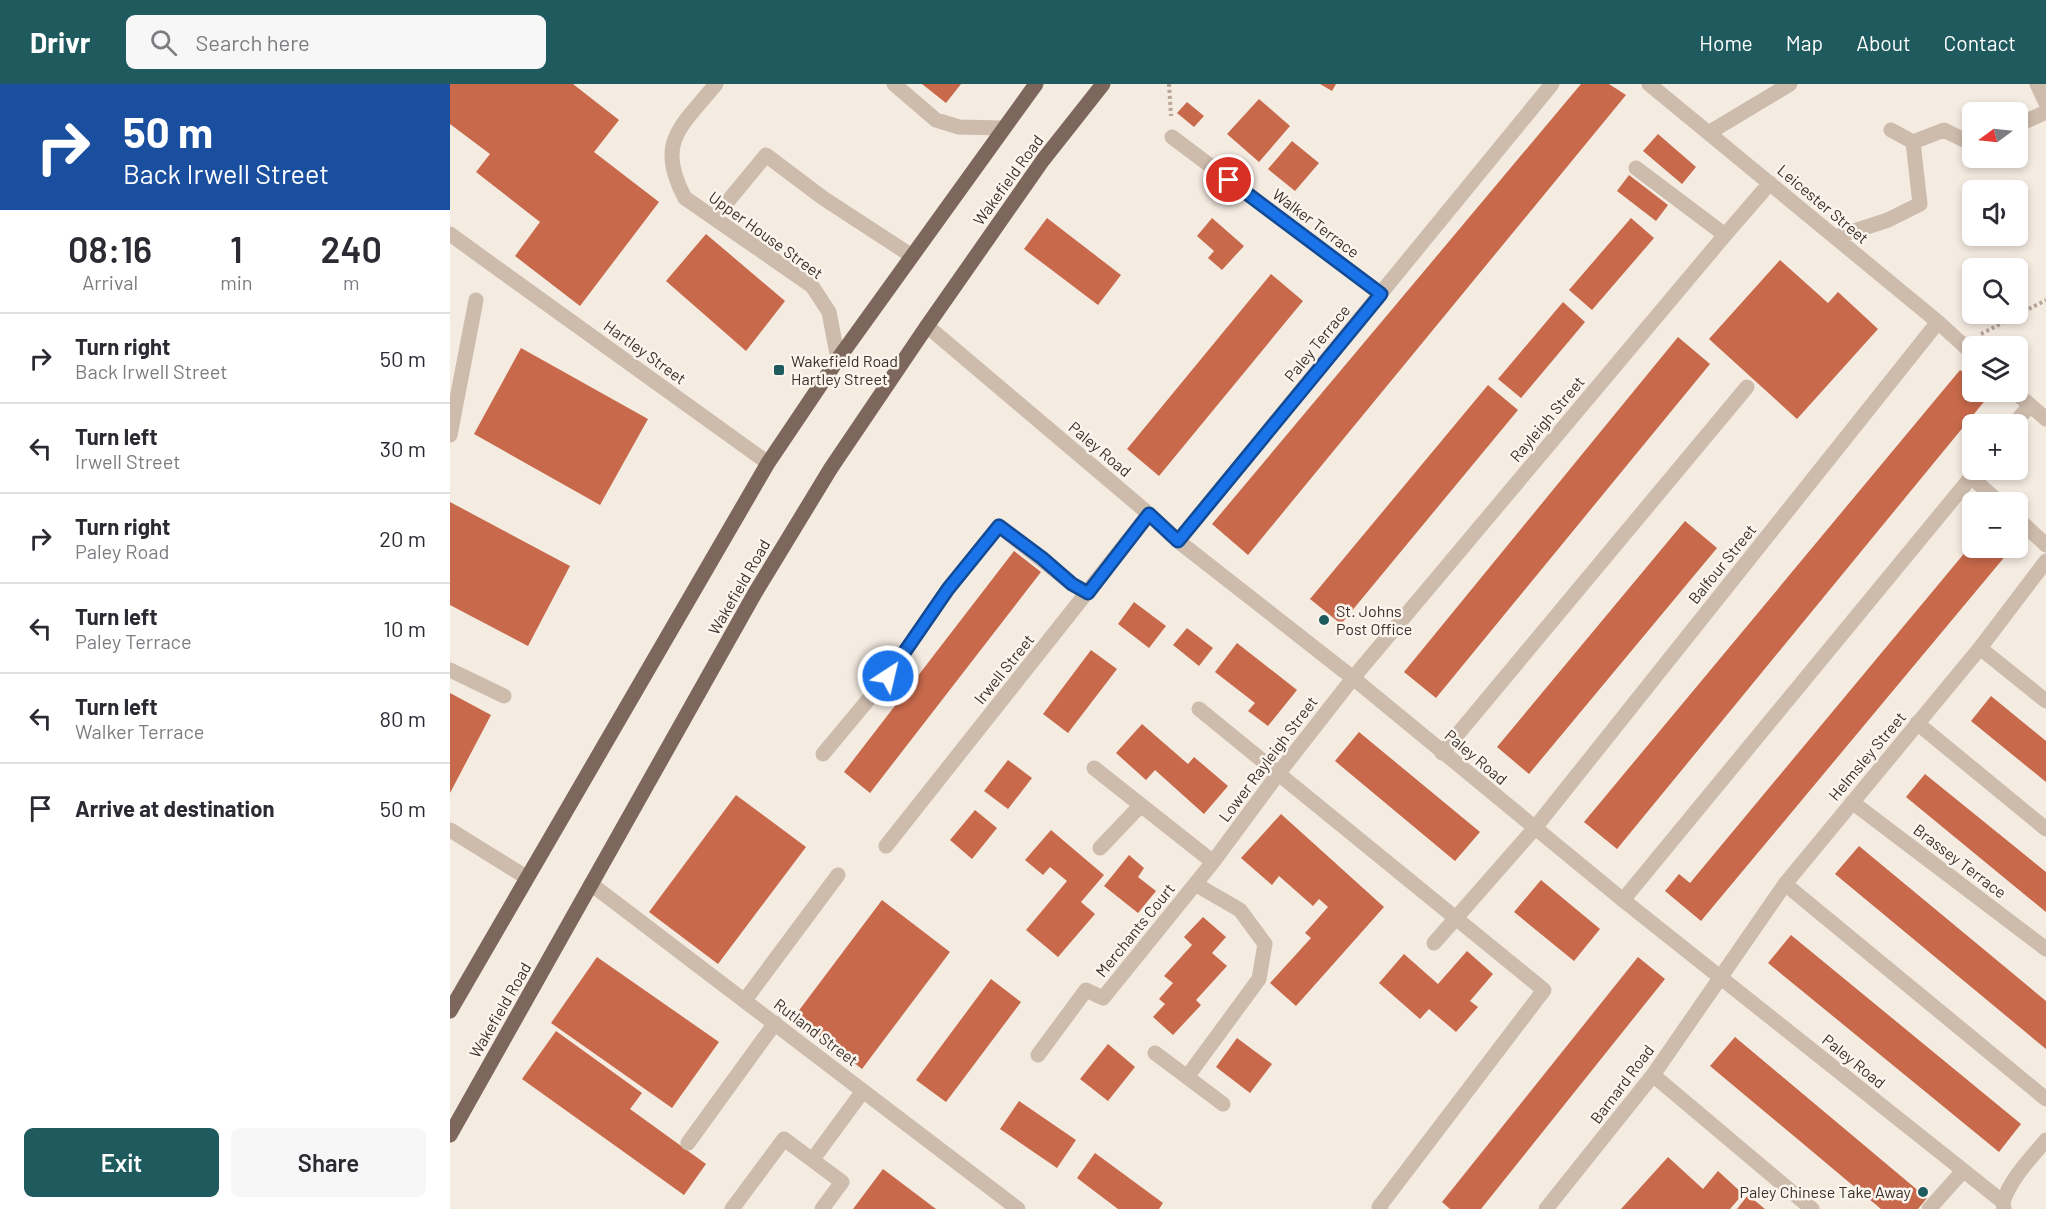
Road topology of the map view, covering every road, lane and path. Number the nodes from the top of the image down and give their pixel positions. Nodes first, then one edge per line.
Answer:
1 (716, 84) edge
2 (894, 84) edge
3 (1036, 84) edge
4 (1103, 84) edge
5 (1168, 84) edge
6 (1552, 84) edge
7 (1649, 84) edge
8 (1790, 84) edge
9 (2037, 84) edge
10 (2046, 103) edge
11 (2046, 112) edge
12 (2028, 120) edge
13 (1003, 128) junction
14 (1891, 130) dead end
15 (1710, 132) junction
16 (1172, 137) joint
17 (1962, 139) edge
18 (1913, 142) junction
19 (1636, 168) dead end
20 (1770, 183) junction
21 (714, 218) junction
22 (450, 234) edge
23 (1725, 235) junction
24 (1836, 237) junction
25 (912, 256) junction
26 (1381, 294) junction
27 (476, 300) dead end
28 (2046, 300) edge
29 (1938, 322) junction
30 (927, 326) junction
31 (1988, 336) edge
32 (1962, 344) edge
33 (837, 359) junction
34 (1747, 387) dead end
35 (2027, 402) edge
36 (2030, 405) junction
37 (2022, 414) edge
38 (2046, 419) edge
39 (450, 435) edge
40 (768, 463) junction
41 (1968, 480) edge
42 (1980, 480) edge
43 (1990, 492) edge
44 (1149, 514) junction
45 (2028, 528) edge
46 (1178, 541) junction
47 (2046, 545) edge
48 (2046, 561) edge
49 (1088, 593) junction
50 (1980, 648) junction
51 (450, 670) edge
52 (1353, 678) junction
53 (504, 696) dead end
54 (2046, 701) edge
55 (1199, 709) dead end
56 (1917, 723) junction
57 (1442, 753) junction
58 (823, 754) dead end
59 (1094, 768) dead end
60 (1278, 774) junction
61 (1852, 802) junction
62 (1141, 805) junction
63 (1534, 829) junction
64 (2046, 829) edge
65 (450, 830) edge
66 (886, 846) dead end
67 (1100, 848) dead end
68 (1213, 862) junction
69 (838, 876) dead end
70 (526, 877) junction
71 (591, 884) junction
72 (1195, 884) junction
73 (1785, 884) junction
74 (1623, 900) junction
75 (1456, 918) junction
76 (1434, 943) dead end
77 (2046, 949) edge
78 (1720, 976) junction
79 (745, 1000) junction
80 (450, 1011) edge
81 (775, 1023) junction
82 (1155, 1053) dead end
83 (1038, 1054) dead end
84 (1653, 1075) junction
85 (1187, 1077) junction
86 (863, 1091) junction
87 (2046, 1099) edge
88 (1223, 1104) dead end
89 (450, 1135) edge
90 (2046, 1140) edge
91 (688, 1143) dead end
92 (813, 1159) junction
93 (1963, 1171) junction
94 (2004, 1206) edge
95 (1380, 1208) edge
96 (732, 1209) edge
97 (822, 1209) edge
98 (1018, 1209) edge
99 (1546, 1209) edge
100 (1812, 1209) edge
101 (1929, 1209) edge

1 - 21 street, Upper House Street
2 - 13 street
3 - 13 main road, Wakefield Road
4 - 30 main road, Wakefield Road
5 - 16 path
6 - 26 street, Paley Terrace
7 - 15 street, Leicester Street
8 - 15 street
9 - 10 street
11 - 12 street
13 - 25 main road, Wakefield Road
14 - 18 street
15 - 20 street, Leicester Street
16 - 26 street, Walker Terrace
17 - 18 street
18 - 24 street
19 - 23 street
20 - 23 street, Rayleigh Street
20 - 24 street, Leicester Street
21 - 25 street
21 - 33 street, Upper House Street
22 - 40 street, Hartley Street
23 - 52 street, Rayleigh Street
24 - 29 street, Leicester Street
25 - 33 main road, Wakefield Road
26 - 46 street, Paley Terrace
27 - 39 street
28 - 31 path
29 - 32 street, Leicester Street
29 - 63 street, Balfour Street
30 - 44 street, Paley Road
30 - 71 main road, Wakefield Road
33 - 40 main road, Wakefield Road
34 - 57 street
35 - 36 street
36 - 37 street
36 - 38 street
40 - 70 main road, Wakefield Road
41 - 74 street
42 - 43 street
44 - 46 street, Paley Road
44 - 49 street, Irwell Street
45 - 47 street
46 - 52 street, Paley Road
48 - 50 street, Helmsley Street
49 - 58 street
49 - 66 street, Irwell Street
50 - 54 street
50 - 56 street, Helmsley Street
51 - 53 street
52 - 57 street, Paley Road
52 - 60 street, Lower Rayleigh Street
55 - 60 street
56 - 61 street, Helmsley Street
56 - 64 street
57 - 63 street, Paley Road
59 - 62 street
60 - 68 street, Lower Rayleigh Street
60 - 75 street
61 - 73 street, Helmsley Street
61 - 77 street, Brassey Terrace
62 - 67 street
62 - 68 street
63 - 74 street, Paley Road
63 - 75 street, Balfour Street
65 - 70 street
68 - 72 street, Merchants Court
69 - 79 street
70 - 80 main road, Wakefield Road
71 - 79 street, Rutland Street
71 - 89 main road, Wakefield Road
72 - 83 street, Merchants Court
72 - 85 street
73 - 78 street, Helmsley Street
73 - 87 street
74 - 78 street, Paley Road
75 - 76 street, Balfour Street
75 - 95 street
78 - 84 street, Barnard Road
78 - 93 street, Paley Road
79 - 81 street, Rutland Street
81 - 86 street, Rutland Street
81 - 91 street
82 - 85 street
84 - 99 street, Barnard Road
84 - 100 street
85 - 88 street
86 - 92 street
86 - 98 street, Rutland Street
90 - 94 street
92 - 96 street
92 - 97 street
93 - 94 street, Paley Road
93 - 101 street

